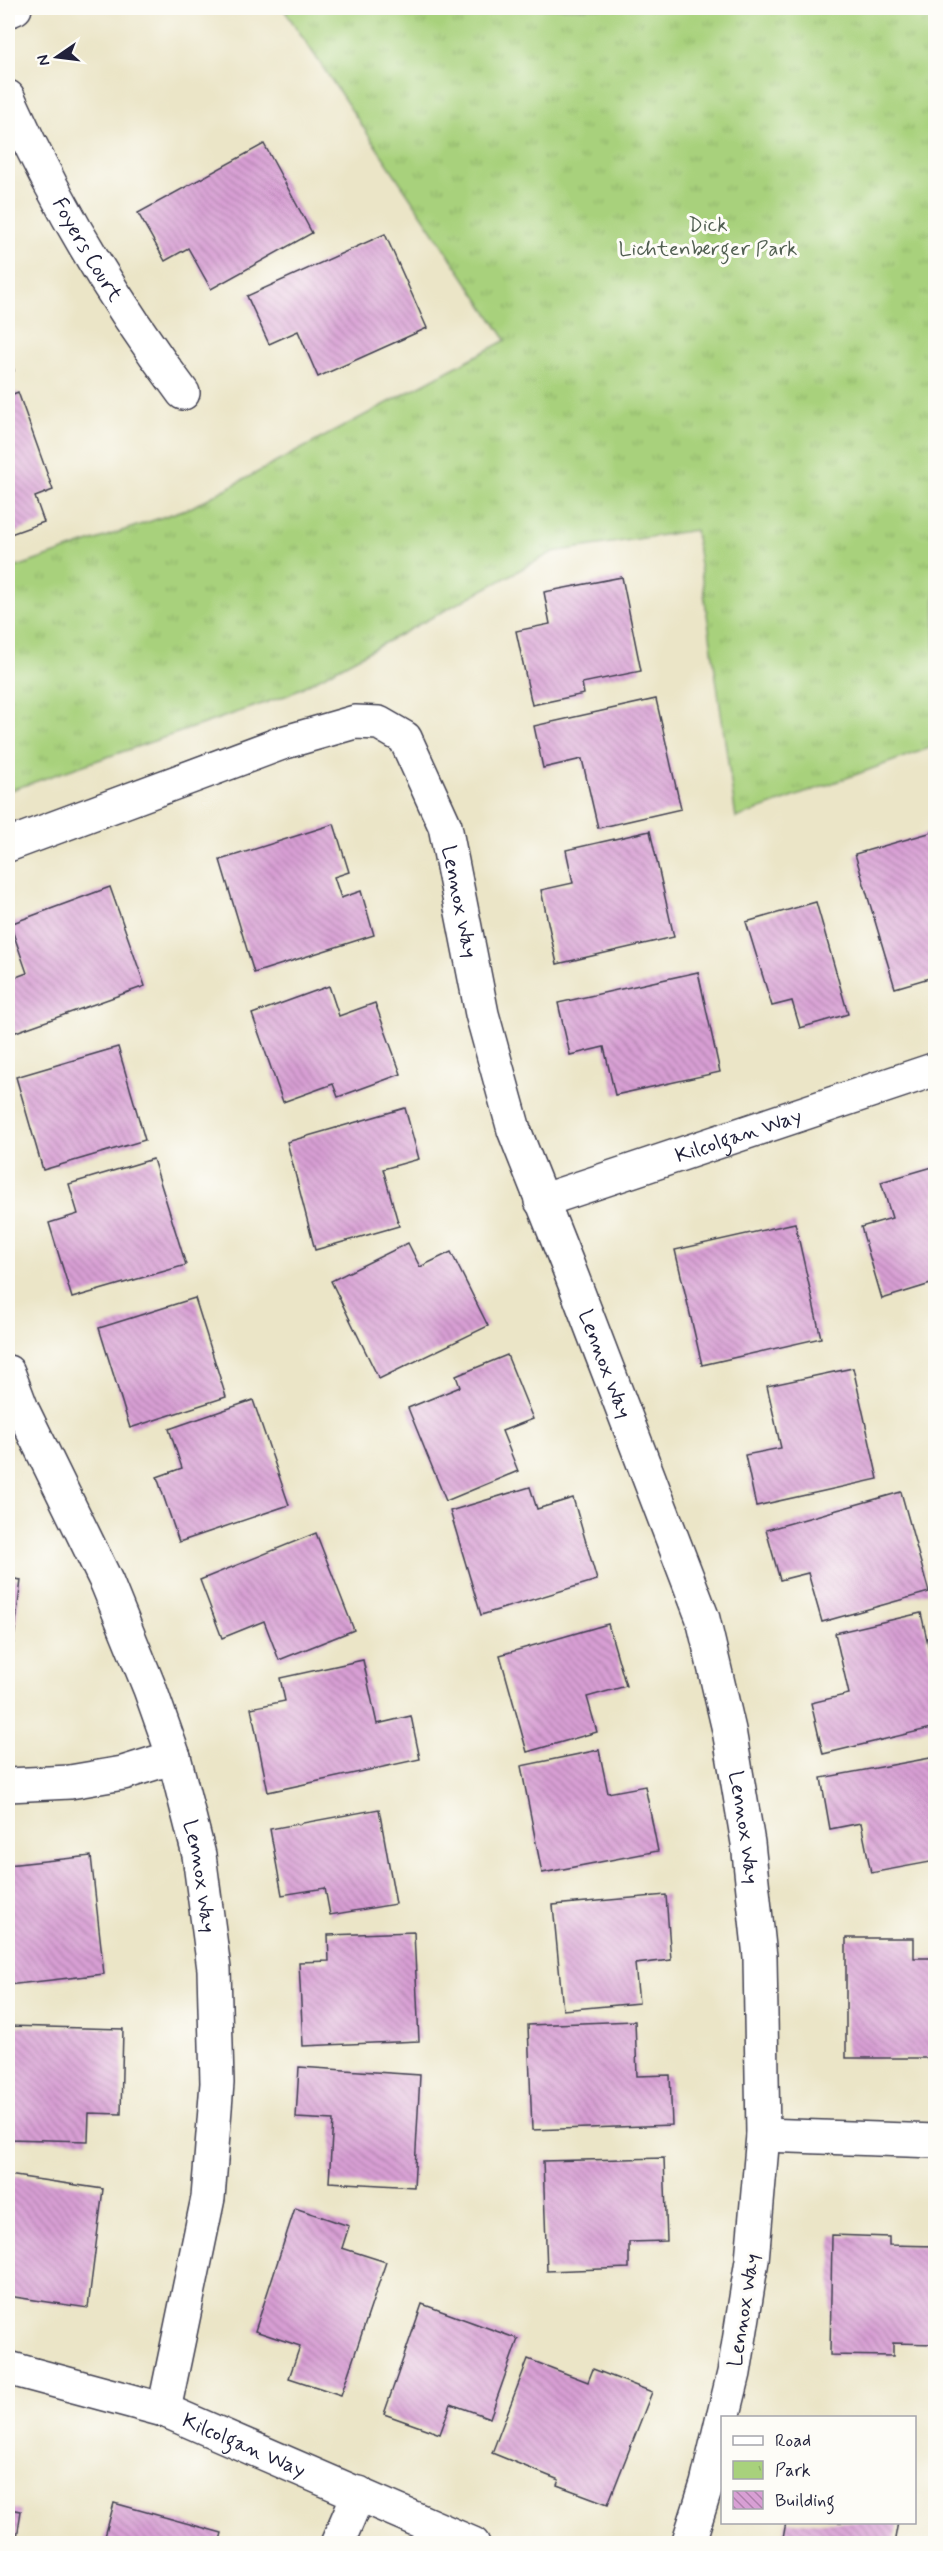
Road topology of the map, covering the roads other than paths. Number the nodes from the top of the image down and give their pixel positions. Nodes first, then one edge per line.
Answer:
1 (15, 8) edge
2 (8, 11) edge
3 (8, 97) edge
4 (183, 393) dead end
5 (8, 845) edge
6 (936, 1069) edge
7 (541, 1202) junction
8 (8, 1372) edge
9 (174, 1757) junction
10 (8, 1785) edge
11 (763, 2135) junction
12 (936, 2141) edge
13 (8, 2368) edge
14 (164, 2410) junction
15 (724, 2416) edge
16 (721, 2427) edge
17 (359, 2493) junction
18 (337, 2544) edge
19 (473, 2544) edge
20 (688, 2544) edge

1 - 2 street
3 - 4 street, Foyers Court
5 - 7 street, Lennox Way
6 - 7 street, Kilcolgan Way
7 - 11 street, Lennox Way
8 - 9 street, Lennox Way
9 - 10 street
9 - 14 street, Lennox Way
11 - 12 street
11 - 15 street, Lennox Way
13 - 14 street, Kilcolgan Way
14 - 17 street, Kilcolgan Way
16 - 20 street, Lennox Way
17 - 18 street
17 - 19 street, Kilcolgan Way

